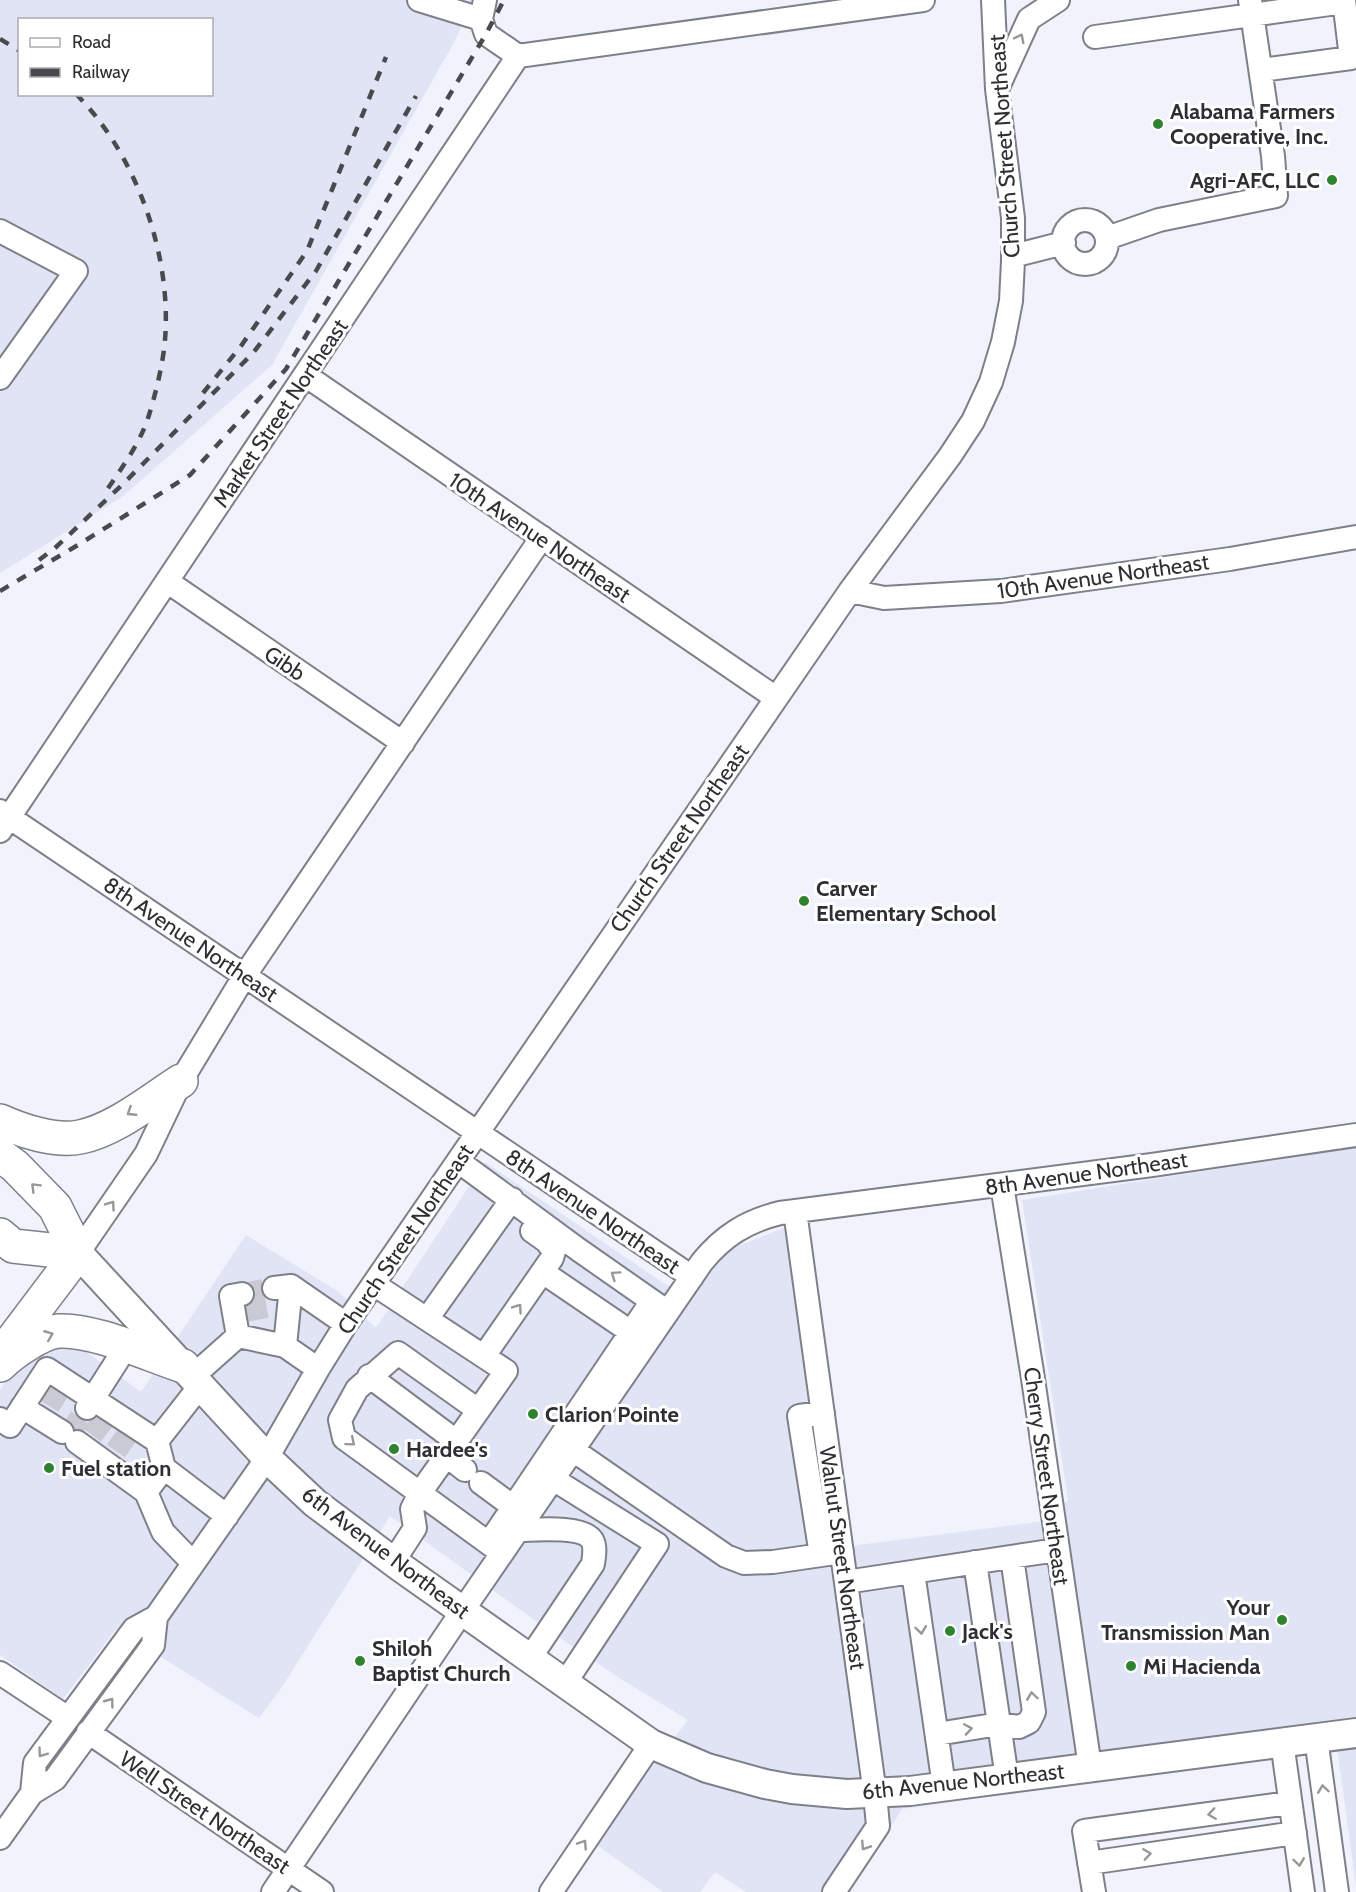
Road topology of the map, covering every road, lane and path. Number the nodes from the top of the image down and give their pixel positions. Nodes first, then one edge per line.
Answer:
1 (419, 0) edge
2 (923, 0) edge
3 (993, 0) edge
4 (1058, 0) edge
5 (1344, 1) edge
6 (1251, 8) edge
7 (483, 10) edge
8 (1095, 37) dead end
9 (518, 56) junction
10 (1261, 70) junction
11 (997, 89) junction
12 (0, 231) edge
13 (1107, 238) junction
14 (1064, 243) junction
15 (1013, 256) junction
16 (305, 375) junction
17 (0, 378) edge
18 (542, 537) junction
19 (1356, 537) edge
20 (168, 582) junction
21 (850, 591) junction
22 (776, 698) junction
23 (403, 743) junction
24 (3, 819) edge
25 (245, 975) junction
26 (181, 1081) junction
27 (0, 1121) edge
28 (477, 1132) junction
29 (1356, 1135) edge
30 (0, 1155) edge
31 (458, 1161) junction
32 (1002, 1185) junction
33 (507, 1205) junction
34 (795, 1211) junction
35 (0, 1235) edge
36 (579, 1250) junction
37 (78, 1253) junction
38 (692, 1277) junction
39 (551, 1278) junction
40 (375, 1285) junction
41 (240, 1306) dead end
42 (660, 1306) junction
43 (427, 1319) junction
44 (346, 1324) junction
45 (238, 1336) junction
46 (638, 1338) junction
47 (285, 1346) junction
48 (126, 1347) junction
49 (0, 1356) edge
50 (484, 1356) junction
51 (0, 1365) edge
52 (318, 1369) junction
53 (191, 1377) junction
54 (369, 1377) junction
55 (47, 1400) junction
56 (478, 1410) junction
57 (0, 1419) edge
58 (88, 1424) junction
59 (157, 1441) junction
60 (121, 1444) junction
61 (451, 1448) junction
62 (573, 1450) junction
63 (267, 1458) junction
64 (164, 1468) junction
65 (553, 1479) junction
66 (146, 1492) junction
67 (420, 1493) junction
68 (227, 1516) junction
69 (519, 1518) junction
70 (496, 1548) junction
71 (1058, 1550) junction
72 (831, 1554) junction
73 (1012, 1557) junction
74 (393, 1562) junction
75 (975, 1562) junction
76 (193, 1563) junction
77 (913, 1572) junction
78 (846, 1582) junction
79 (463, 1610) junction
80 (156, 1617) junction
81 (531, 1658) junction
82 (0, 1673) edge
83 (565, 1683) junction
84 (68, 1718) junction
85 (999, 1724) junction
86 (88, 1732) junction
87 (1356, 1733) edge
88 (937, 1734) junction
89 (1316, 1738) junction
90 (1282, 1742) junction
91 (651, 1744) junction
92 (1089, 1767) junction
93 (1007, 1778) junction
94 (945, 1786) junction
95 (32, 1793) junction
96 (875, 1794) junction
97 (1290, 1803) junction
98 (1253, 1808) junction
99 (1295, 1833) junction
100 (0, 1838) edge
101 (1260, 1838) junction
102 (1089, 1863) junction
103 (289, 1869) junction
104 (273, 1892) edge
105 (322, 1892) edge
106 (550, 1892) edge
107 (834, 1892) edge
108 (1094, 1892) edge
109 (1303, 1892) edge
110 (1337, 1892) edge

1 - 7 street
2 - 9 street
3 - 11 street, Church Street Northeast
11 -> 4 street
5 - 6 street
5 - 10 street
6 - 8 street
6 - 10 street
7 - 9 street
9 - 16 street, Market Street Northeast
10 - 13 street
11 - 15 street, Church Street Northeast
12 - 17 street
13 - 14 street
13 - 14 street
14 - 15 street
15 - 21 street, Church Street Northeast
16 - 18 street, 10th Avenue Northeast
16 - 20 street, Market Street Northeast
18 - 22 street, 10th Avenue Northeast
18 - 23 street
19 - 21 street, 10th Avenue Northeast
20 - 23 street, Gibb
20 - 24 street, Market Street Northeast
21 - 22 street, Church Street Northeast
22 - 28 street, Church Street Northeast
23 - 25 street
24 - 25 street, 8th Avenue Northeast
25 - 26 street
25 - 28 street, 8th Avenue Northeast
26 -> 27 highway
37 -> 26 street
28 - 31 street, Church Street Northeast
28 - 38 street, 8th Avenue Northeast
29 - 32 street, 8th Avenue Northeast
37 -> 30 highway, 6th Avenue Northeast
31 - 33 street
31 - 40 street, Church Street Northeast
32 - 34 street, 8th Avenue Northeast
32 - 71 street, Cherry Street Northeast
33 - 36 street
33 - 39 street
33 - 43 street
34 - 38 street, 8th Avenue Northeast
34 - 72 street, Walnut Street Northeast
35 - 37 highway
36 - 39 street
42 -> 36 street
37 - 49 highway
37 - 53 main road, 6th Avenue Northeast
38 - 42 street
39 - 46 street
50 -> 39 street
40 - 43 street
40 - 44 street, Church Street Northeast
41 - 45 street
42 - 46 street
43 - 50 street
44 - 47 street
44 - 52 street, Church Street Northeast
45 - 47 street
45 - 53 street
46 - 62 street
46 - 69 street
47 - 52 street
51 -> 48 highway
48 - 53 highway
48 - 58 street
50 - 56 street
52 - 63 street, Church Street Northeast
53 - 59 street
53 - 63 main road, 6th Avenue Northeast
54 - 56 street
54 - 61 street
54 -> 67 street
55 - 57 street
55 - 58 street
55 - 58 street
56 - 61 street
58 - 60 street
58 - 60 street
59 - 60 street
59 - 64 street
60 - 66 street
61 - 67 street
61 - 69 street
62 - 65 street
62 - 72 street
63 - 68 street, Church Street Northeast
63 - 74 main road, 6th Avenue Northeast
64 - 66 street
64 - 68 street
65 - 69 street
65 - 83 street
66 - 76 street
67 - 70 street
67 - 74 street
68 - 76 street, Church Street Northeast
69 - 70 street
69 - 81 street
70 - 79 street
71 - 73 street
71 - 92 street, Cherry Street Northeast
72 - 78 street, Walnut Street Northeast
73 - 75 street
85 -> 73 street
74 - 79 main road, 6th Avenue Northeast
75 - 77 street
75 - 85 street
76 - 80 street, Church Street Northeast
77 - 78 street
77 -> 88 street
78 - 96 street, Walnut Street Northeast
79 - 81 main road, 6th Avenue Northeast
79 - 103 street
80 - 84 street, Church Street Northeast
86 -> 80 street, Church Street Northeast
81 - 83 main road, 6th Avenue Northeast
82 - 84 street
83 - 91 main road, 6th Avenue Northeast
84 -> 95 street, Church Street Northeast
88 -> 85 street
85 - 93 street
86 - 95 street, Church Street Northeast
86 - 103 street, Well Street Northeast
87 - 89 main road, 6th Avenue Northeast
88 - 94 street
89 - 90 main road, 6th Avenue Northeast
110 -> 89 street
90 - 92 main road, 6th Avenue Northeast
90 - 97 street
91 - 96 main road, 6th Avenue Northeast
106 -> 91 street
92 - 93 main road, 6th Avenue Northeast
93 - 94 main road, 6th Avenue Northeast
94 - 96 main road, 6th Avenue Northeast
95 - 100 street, Church Street Northeast
96 -> 107 street, Walnut Street Northeast
97 - 98 street
97 - 99 street
98 - 101 street
98 -> 102 street
99 - 101 street
99 -> 109 street
102 -> 101 street
102 - 108 street
103 - 104 street
103 - 105 street, Well Street Northeast

